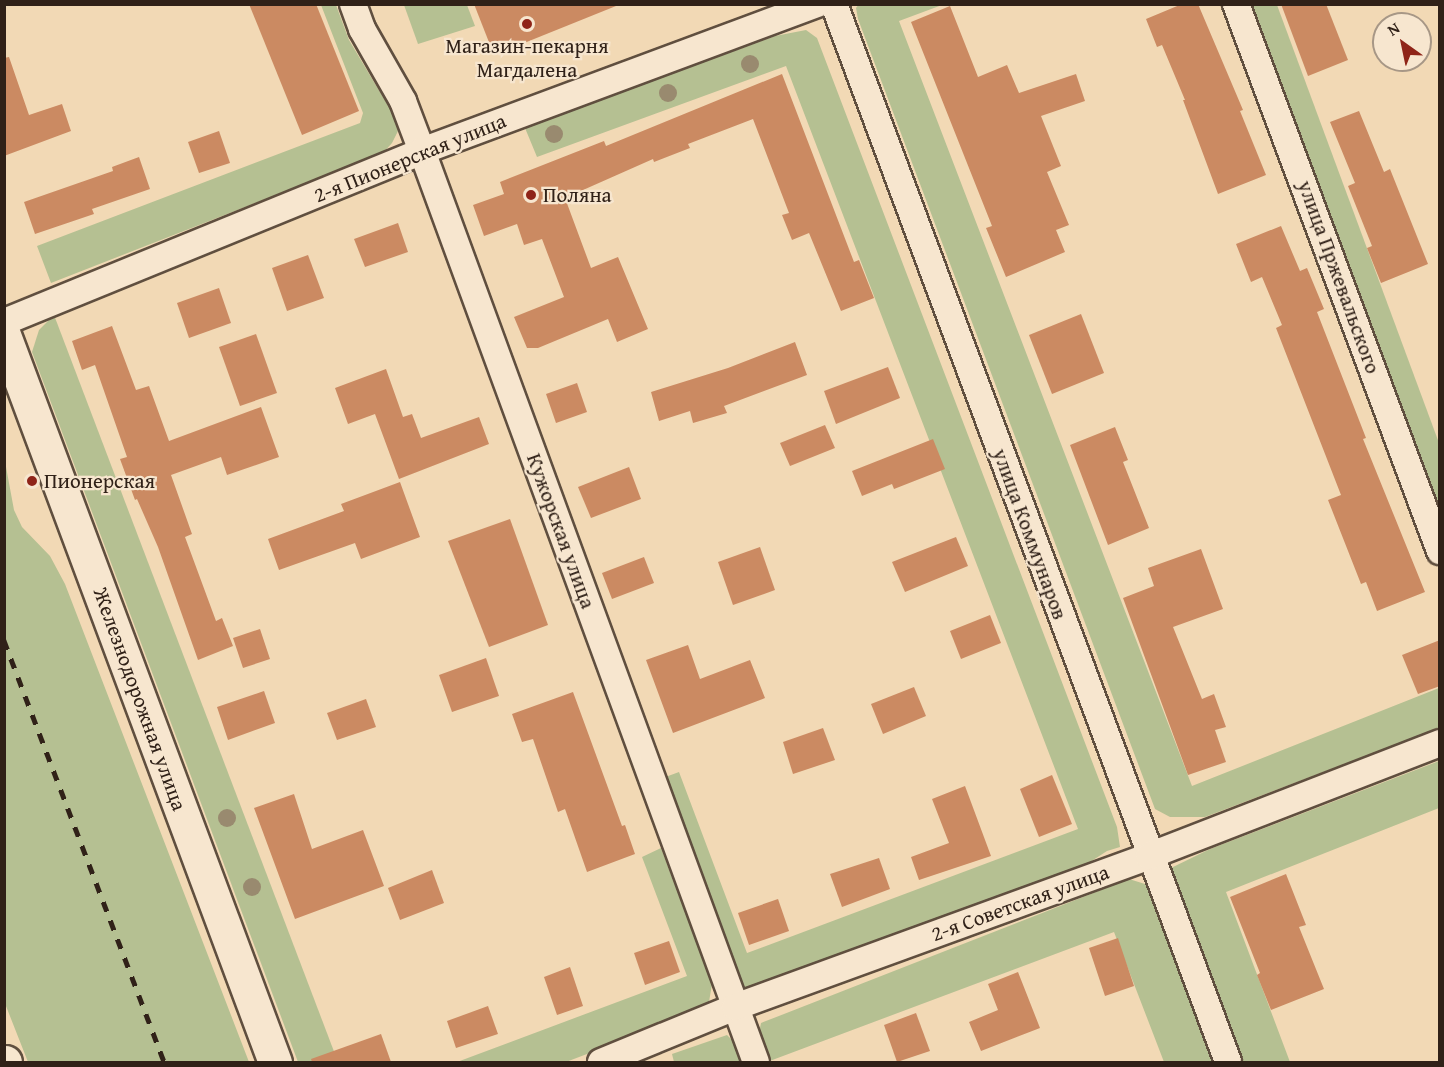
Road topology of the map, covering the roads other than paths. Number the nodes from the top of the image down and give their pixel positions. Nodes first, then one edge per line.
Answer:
1 (353, 4) edge
2 (818, 4) edge
3 (834, 4) edge
4 (1236, 4) edge
5 (422, 151) junction
6 (4, 322) edge
7 (4, 335) edge
8 (1440, 551) edge
9 (1440, 743) edge
10 (1149, 856) junction
11 (735, 1007) junction
12 (275, 1062) edge
13 (601, 1062) edge
14 (756, 1062) edge
15 (1228, 1062) edge

1 - 5 street, Кужорская улица
2 - 5 street, 2-я Пионерская улица
3 - 10 street, улица Коммунаров
4 - 8 street, улица Пржевальского
5 - 6 street, 2-я Пионерская улица
5 - 11 street, Кужорская улица
7 - 12 main road, Железнодорожная улица
9 - 10 street, 2-я Советская улица
10 - 11 street, 2-я Советская улица
10 - 15 street, улица Коммунаров
11 - 13 street, 2-я Советская улица
11 - 14 street, Кужорская улица

